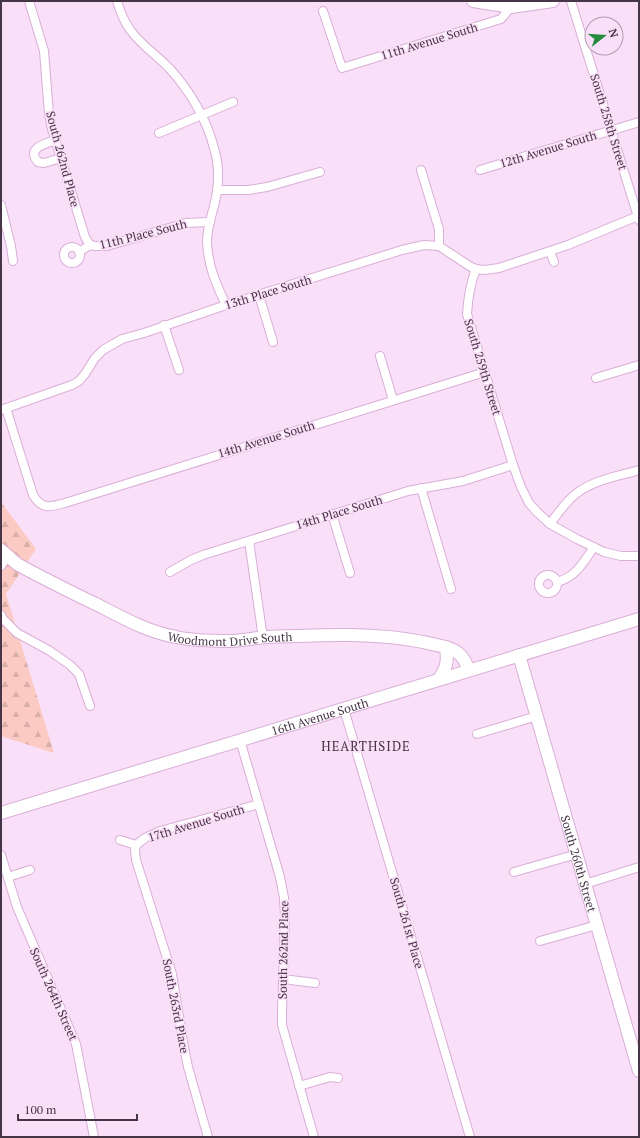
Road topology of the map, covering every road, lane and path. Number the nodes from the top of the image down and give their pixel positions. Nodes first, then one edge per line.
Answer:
1 (29, 1) edge
2 (117, 1) edge
3 (473, 1) edge
4 (553, 1) edge
5 (571, 1) edge
6 (494, 3) edge
7 (511, 7) junction
8 (323, 11) dead end
9 (233, 102) dead end
10 (201, 115) junction
11 (639, 122) edge
12 (612, 131) junction
13 (159, 133) dead end
14 (56, 140) junction
15 (61, 158) junction
16 (421, 170) dead end
17 (480, 170) dead end
18 (320, 172) dead end
19 (217, 190) junction
20 (1, 205) edge
21 (638, 218) edge
22 (210, 222) junction
23 (90, 245) junction
24 (439, 246) junction
25 (79, 252) dead end
26 (550, 252) junction
27 (13, 261) dead end
28 (554, 262) dead end
29 (476, 269) junction
30 (258, 295) junction
31 (226, 305) junction
32 (164, 325) junction
33 (273, 342) dead end
34 (380, 356) dead end
35 (639, 365) edge
36 (179, 370) dead end
37 (485, 372) junction
38 (596, 378) dead end
39 (393, 400) junction
40 (3, 409) edge
41 (513, 465) junction
42 (639, 470) edge
43 (421, 488) junction
44 (332, 514) junction
45 (550, 524) junction
46 (249, 541) junction
47 (594, 547) junction
48 (639, 556) edge
49 (3, 557) edge
50 (170, 572) dead end
51 (350, 573) dead end
52 (557, 582) dead end
53 (451, 589) dead end
54 (1, 615) edge
55 (639, 619) edge
56 (263, 638) junction
57 (446, 647) junction
58 (519, 655) junction
59 (469, 670) junction
60 (438, 680) junction
61 (90, 706) dead end
62 (344, 709) junction
63 (537, 716) junction
64 (476, 734) dead end
65 (240, 740) junction
66 (258, 804) junction
67 (1, 813) edge
68 (120, 840) dead end
69 (136, 845) junction
70 (576, 854) junction
71 (1, 855) edge
72 (639, 867) edge
73 (30, 870) dead end
74 (514, 872) dead end
75 (8, 877) junction
76 (585, 884) junction
77 (597, 925) junction
78 (540, 941) dead end
79 (283, 979) junction
80 (314, 983) dead end
81 (639, 1069) edge
82 (338, 1078) dead end
83 (299, 1086) junction
84 (94, 1137) edge
85 (208, 1137) edge
86 (314, 1137) edge
87 (470, 1137) edge

1 - 14 street, South 262nd Place
2 - 10 street
3 - 6 main road
4 - 7 main road
5 - 12 street, South 258th Street
6 - 7 main road
7 - 8 street, 11th Avenue South
9 - 10 street
10 - 13 street
10 - 19 street
11 - 12 street, 12th Avenue South
12 - 17 street, 12th Avenue South
12 - 21 street, South 258th Street
14 - 15 street, South 262nd Place
14 - 15 street
15 - 23 street, South 262nd Place
16 - 24 street
18 - 19 street
19 - 22 street
20 - 27 street
21 - 26 street
22 - 23 street, 11th Place South
22 - 31 street
23 - 25 street, 11th Place South
24 - 29 street
24 - 30 street, 13th Place South
26 - 28 street
26 - 29 street
29 - 37 street, South 259th Street
30 - 31 street, 13th Place South
30 - 33 street
31 - 32 street, 13th Place South
32 - 36 street
32 - 40 street, 13th Place South
34 - 39 street
35 - 38 street
37 - 39 street, 14th Avenue South
37 - 41 street, South 259th Street
39 - 40 street, 14th Avenue South
41 - 43 street, 14th Place South
41 - 45 street, South 259th Street
42 - 45 street
43 - 44 street, 14th Place South
43 - 53 street
44 - 46 street, 14th Place South
44 - 51 street
45 - 47 street, South 259th Street
46 - 50 street, 14th Place South
46 - 56 street
47 - 48 street, South 259th Street
47 - 52 street
49 - 56 main road, Woodmont Drive South
54 - 61 street
55 - 58 main road, 16th Avenue South
56 - 57 main road, Woodmont Drive South
57 - 59 main road, Woodmont Drive South
57 - 60 main road
58 - 59 main road, 16th Avenue South
58 - 63 main road, South 260th Street
59 - 60 main road, 16th Avenue South
60 - 62 main road, 16th Avenue South
62 - 65 main road, 16th Avenue South
62 - 87 street, South 261st Place
63 - 64 street
63 - 70 main road, South 260th Street
65 - 66 street, South 262nd Place
65 - 67 main road, 16th Avenue South
66 - 69 street, 17th Avenue South
66 - 79 street, South 262nd Place
68 - 69 street
69 - 85 street, South 263rd Place
70 - 74 street
70 - 76 main road, South 260th Street
71 - 75 street, South 264th Street
72 - 76 street
73 - 75 street
75 - 84 street, South 264th Street
76 - 77 main road, South 260th Street
77 - 78 street
77 - 81 main road, South 260th Street
79 - 80 street
79 - 83 street, South 262nd Place
82 - 83 street
83 - 86 street, South 262nd Place

